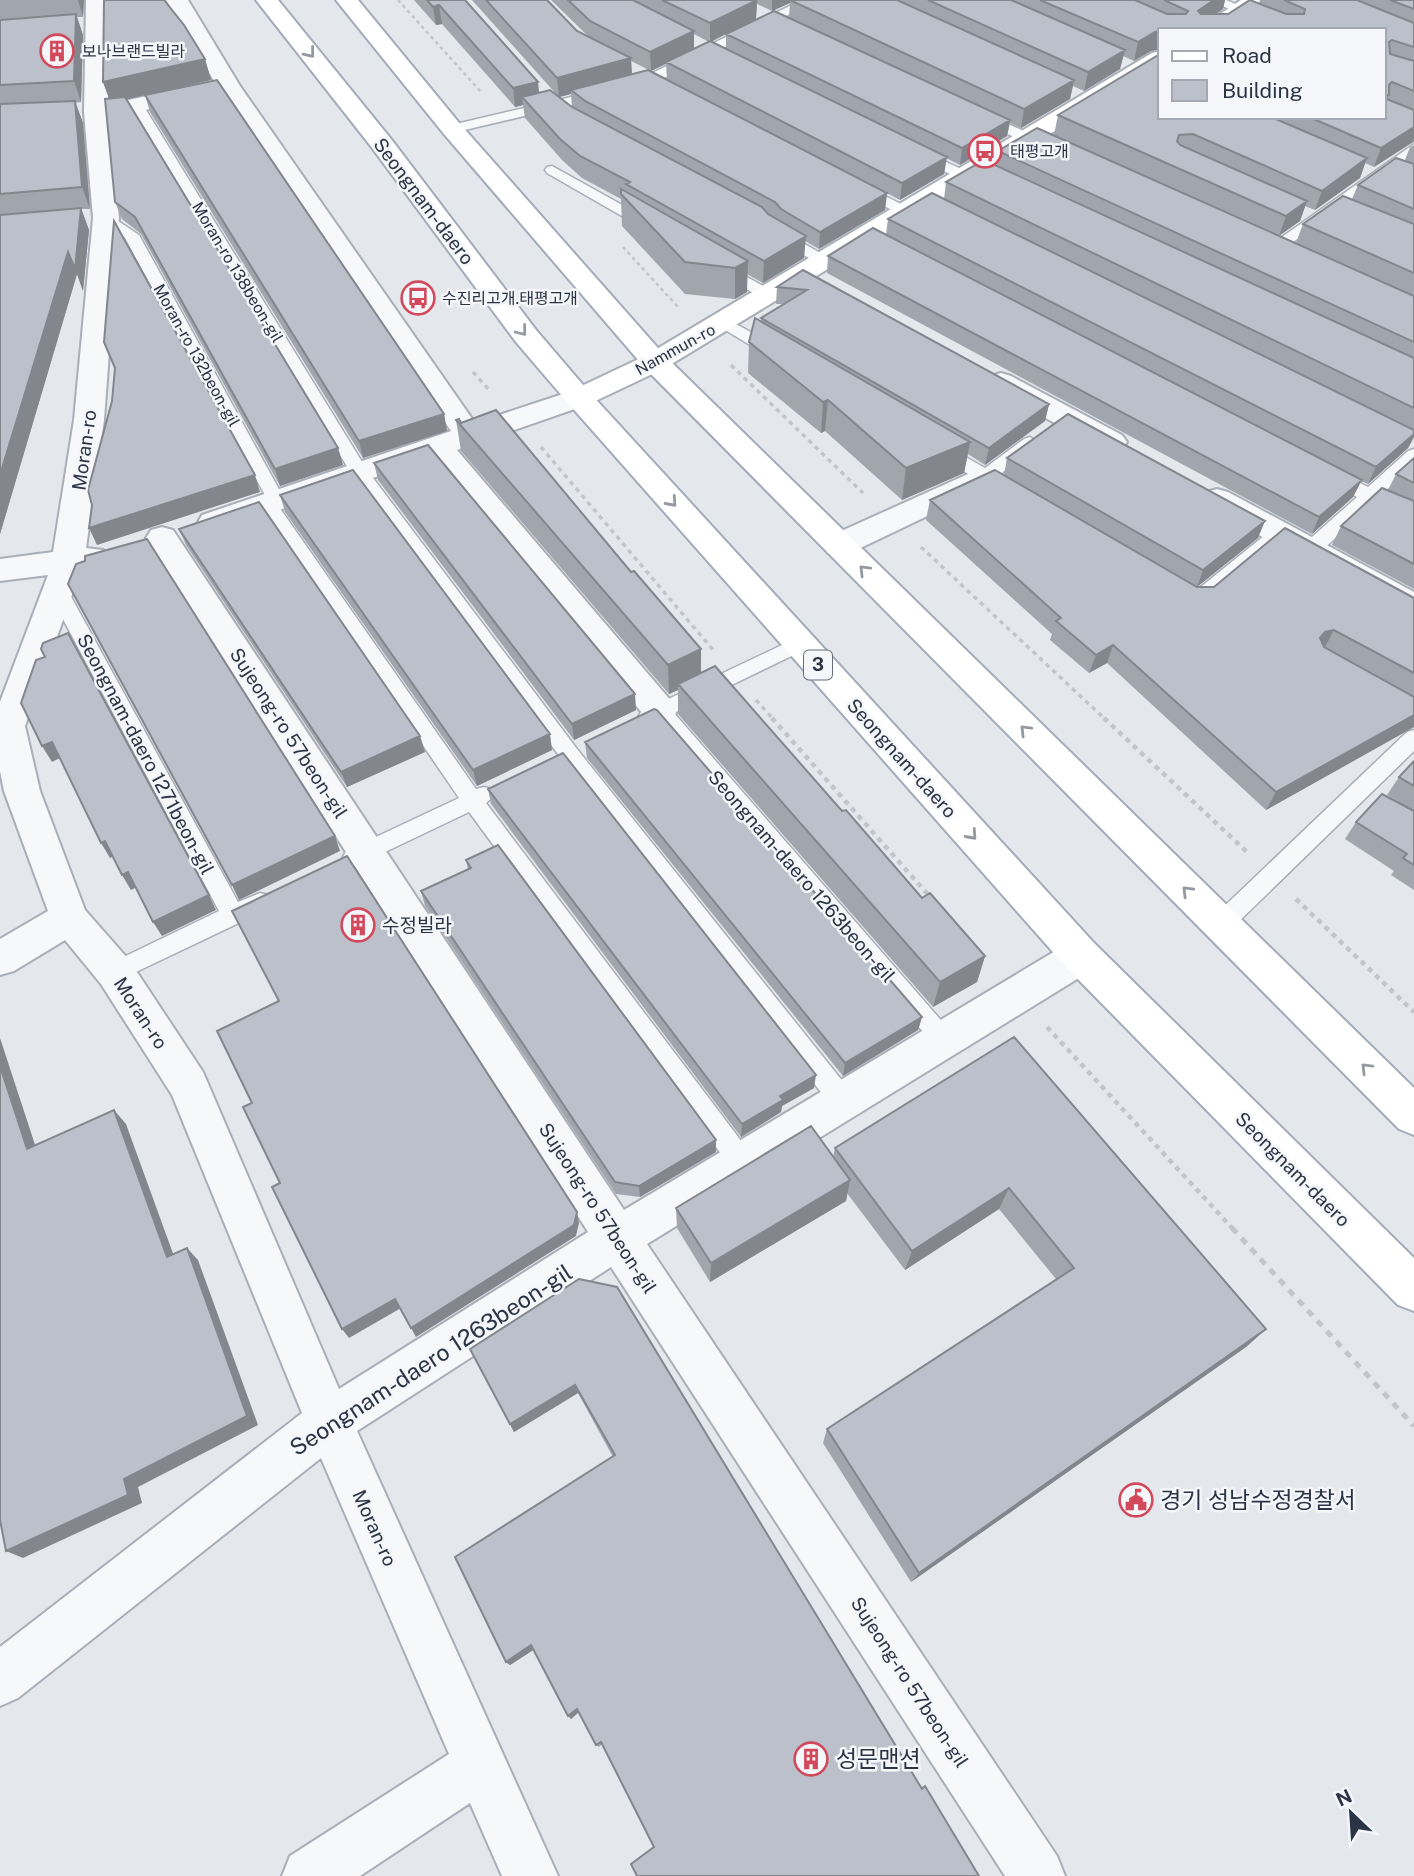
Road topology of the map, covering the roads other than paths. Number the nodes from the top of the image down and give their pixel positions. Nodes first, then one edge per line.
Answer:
1 (177, 0) edge
2 (267, 0) edge
3 (347, 0) edge
4 (812, 0) edge
5 (1214, 0) edge
6 (1248, 5) edge
7 (752, 10) edge
8 (88, 17) edge
9 (779, 23) junction
10 (1210, 28) edge
11 (1288, 28) edge
12 (689, 39) edge
13 (718, 53) junction
14 (1143, 65) edge
15 (629, 68) edge
16 (657, 82) junction
17 (229, 86) junction
18 (550, 99) junction
19 (136, 105) junction
20 (967, 110) edge
21 (83, 113) junction
22 (572, 117) edge
23 (452, 129) junction
24 (1031, 137) junction
25 (905, 146) edge
26 (1058, 146) edge
27 (1414, 148) edge
28 (552, 170) dead end
29 (1375, 172) junction
30 (977, 173) junction
31 (1405, 176) edge
32 (845, 180) edge
33 (923, 206) junction
34 (94, 219) junction
35 (768, 224) edge
36 (660, 232) edge
37 (1253, 236) edge
38 (1278, 247) junction
39 (1302, 258) edge
40 (708, 260) edge
41 (818, 274) junction
42 (768, 295) junction
43 (723, 322) junction
44 (656, 362) junction
45 (794, 364) edge
46 (982, 372) edge
47 (579, 398) junction
48 (1066, 417) junction
49 (469, 436) junction
50 (925, 441) edge
51 (438, 447) junction
52 (1414, 455) edge
53 (1137, 456) edge
54 (1320, 470) edge
55 (360, 474) junction
56 (985, 477) junction
57 (1197, 488) edge
58 (1369, 496) junction
59 (1021, 497) edge
60 (273, 504) junction
61 (1414, 518) edge
62 (1280, 533) junction
63 (839, 545) junction
64 (140, 546) junction
65 (1310, 550) junction
66 (0, 570) edge
67 (64, 577) junction
68 (1175, 585) edge
69 (1414, 606) edge
70 (799, 645) junction
71 (660, 711) junction
72 (626, 728) edge
73 (1414, 738) edge
74 (593, 744) edge
75 (570, 755) junction
76 (545, 766) edge
77 (509, 783) edge
78 (1359, 791) junction
79 (472, 800) junction
80 (1381, 805) edge
81 (347, 860) junction
82 (281, 892) edge
83 (233, 915) junction
84 (69, 918) junction
85 (1221, 924) junction
86 (1082, 956) junction
87 (0, 960) edge
88 (115, 972) junction
89 (944, 1040) junction
90 (843, 1101) junction
91 (1414, 1116) edge
92 (742, 1162) junction
93 (617, 1238) junction
94 (1414, 1289) edge
95 (329, 1422) junction
96 (0, 1680) edge
97 (481, 1765) junction
98 (310, 1876) edge
99 (530, 1876) edge
100 (1037, 1876) edge

1 - 17 street
2 -> 47 main road, Seongnam-daero / 3
3 - 23 main road
4 - 9 lane
5 - 6 lane
6 - 10 main road
6 - 11 lane
7 - 9 lane
8 - 21 street, Moran-ro
9 - 13 lane
12 - 13 lane
13 - 16 lane
14 - 24 main road, Nammun-ro
15 - 16 lane
16 - 18 lane
17 - 19 street
17 - 49 street
18 - 22 lane
18 - 23 lane
19 - 21 lane
19 - 55 lane, Moran-ro 138beon-gil
20 - 24 lane
21 - 34 street, Moran-ro
23 - 44 main road
24 - 26 street
24 - 30 main road, Nammun-ro
25 - 30 lane
27 - 29 lane
28 - 36 lane
29 - 31 lane
29 - 38 lane
30 - 33 main road, Nammun-ro
32 - 33 lane
33 - 41 main road, Nammun-ro
34 - 60 lane, Moran-ro 132beon-gil
34 - 67 street, Moran-ro
35 - 41 lane
37 - 38 street
38 - 39 street
40 - 42 lane
41 - 42 main road, Nammun-ro
42 - 43 main road, Nammun-ro
43 - 44 main road, Nammun-ro
43 - 45 lane
44 - 47 main road, Nammun-ro
44 - 63 main road
46 - 48 street
47 - 49 street
47 -> 70 main road, Seongnam-daero / 3
48 - 53 street
48 - 56 lane
49 - 51 street
50 - 56 lane
51 - 55 street
51 - 71 street
52 - 58 lane
54 - 58 lane
55 - 60 street
55 - 75 lane
56 - 59 lane
56 - 63 street
57 - 62 street
58 - 61 lane
58 - 65 lane
60 - 64 street
60 - 79 lane
62 - 65 street
62 - 68 lane
85 -> 63 main road
64 - 67 street
64 - 81 street, Sujeong-ro 57beon-gil
65 - 69 street
66 - 67 street
67 - 83 lane, Seongnam-daero 1271beon-gil
67 - 84 street, Moran-ro
70 - 71 lane
70 -> 86 main road, Seongnam-daero / 3
71 - 72 lane
71 - 89 lane, Seongnam-daero 1263beon-gil
73 - 78 lane
74 - 75 lane
75 - 76 lane
75 - 90 lane
77 - 79 lane
78 - 80 lane
78 - 85 lane
79 - 81 lane
79 - 92 lane
81 - 93 street, Sujeong-ro 57beon-gil
82 - 83 lane
83 - 88 lane
84 - 87 street
84 - 88 street, Moran-ro
91 -> 85 main road
86 - 89 street, Seongnam-daero 1263beon-gil
86 - 94 main road, Seongnam-daero / 3
88 - 95 street, Moran-ro
89 - 90 street, Seongnam-daero 1263beon-gil
90 - 92 street, Seongnam-daero 1263beon-gil
92 - 93 street, Seongnam-daero 1263beon-gil
93 - 95 street, Seongnam-daero 1263beon-gil
93 - 100 street, Sujeong-ro 57beon-gil
95 - 96 street, Seongnam-daero 1263beon-gil
95 - 97 street, Moran-ro
97 - 98 street
97 - 99 street, Moran-ro

